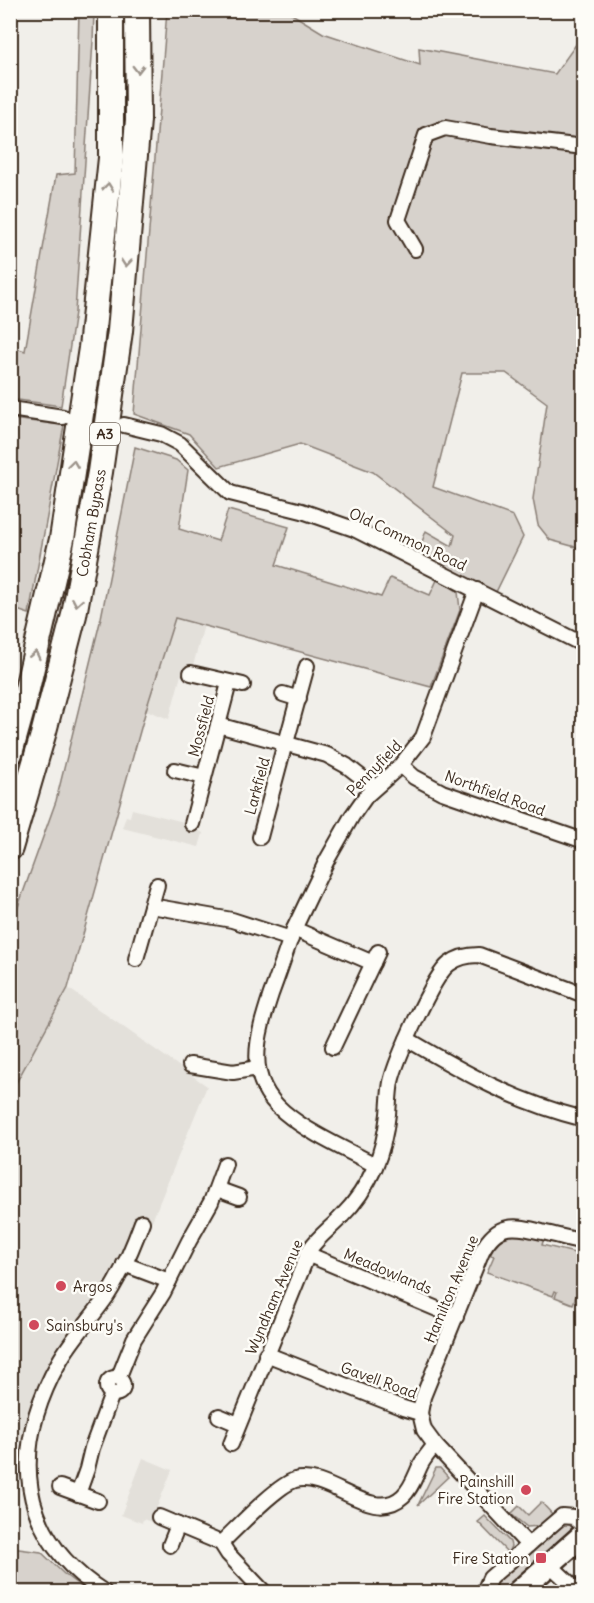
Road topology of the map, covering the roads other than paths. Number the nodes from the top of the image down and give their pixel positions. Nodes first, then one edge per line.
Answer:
1 (111, 10) edge
2 (137, 10) edge
3 (584, 147) edge
4 (415, 249) dead end
5 (10, 410) edge
6 (63, 417) dead end
7 (124, 425) dead end
8 (477, 590) junction
9 (584, 645) edge
10 (307, 666) dead end
11 (191, 673) dead end
12 (284, 694) dead end
13 (299, 699) junction
14 (218, 725) junction
15 (286, 743) junction
16 (10, 753) edge
17 (401, 765) junction
18 (175, 770) dead end
19 (204, 777) junction
20 (374, 787) junction
21 (192, 824) dead end
22 (260, 837) dead end
23 (584, 841) edge
24 (10, 848) edge
25 (157, 885) dead end
26 (151, 906) junction
27 (292, 934) junction
28 (136, 959) dead end
29 (584, 995) edge
30 (407, 1039) junction
31 (333, 1047) dead end
32 (190, 1065) dead end
33 (258, 1068) junction
34 (584, 1119) edge
35 (225, 1164) dead end
36 (375, 1165) junction
37 (217, 1189) junction
38 (239, 1197) dead end
39 (142, 1222) dead end
40 (584, 1242) edge
41 (307, 1254) junction
42 (124, 1264) junction
43 (170, 1281) junction
44 (456, 1317) junction
45 (266, 1354) junction
46 (420, 1413) junction
47 (219, 1416) dead end
48 (238, 1424) junction
49 (231, 1444) dead end
50 (435, 1445) junction
51 (60, 1487) dead end
52 (78, 1494) junction
53 (98, 1501) dead end
54 (159, 1517) dead end
55 (178, 1525) junction
56 (584, 1526) edge
57 (584, 1534) edge
58 (221, 1543) junction
59 (170, 1545) dead end
60 (528, 1545) junction
61 (549, 1564) junction
62 (104, 1593) edge
63 (264, 1593) edge
64 (486, 1593) edge
65 (518, 1593) edge
66 (579, 1593) edge

16 -> 1 highway, Cobham Bypass / A3
2 -> 24 highway, Cobham Bypass / A3
3 - 4 street
5 - 6 street
7 - 8 street, Old Common Road
8 - 9 street, Old Common Road
8 - 17 street, Pennyfield
10 - 13 street, Larkfield
11 - 14 street, Mossfield
12 - 13 street
13 - 15 street, Larkfield
14 - 15 street, Larkfield
14 - 19 street, Mossfield
15 - 20 street, Larkfield
15 - 22 street, Larkfield
17 - 20 street, Pennyfield
17 - 23 street, Northfield Road
18 - 19 street, Mossfield
19 - 21 street, Mossfield
20 - 27 street, Pennyfield
25 - 26 street
26 - 27 street
26 - 28 street
27 - 31 street
27 - 33 street, Pennyfield
29 - 30 street, Wyndham Avenue
30 - 34 street
30 - 36 street, Wyndham Avenue
32 - 33 street
33 - 36 street
35 - 37 street
36 - 41 street, Wyndham Avenue
37 - 38 street
37 - 43 street
39 - 42 street
40 - 44 street, Hamilton Avenue
41 - 44 street, Meadowlands
41 - 45 street, Wyndham Avenue
42 - 43 street
42 - 62 street
43 - 52 street
44 - 46 street, Hamilton Avenue
45 - 46 street, Gavell Road
45 - 48 street, Wyndham Avenue
46 - 50 street, Gavell Road
47 - 48 street
48 - 49 street, Wyndham Avenue
50 - 58 street
50 - 60 street, Gavell Road
51 - 52 street
52 - 53 street
54 - 55 street
55 - 58 street
55 - 59 street
56 - 60 street
57 - 61 main road
58 - 63 street
60 - 64 street
61 - 65 main road
61 - 66 street

